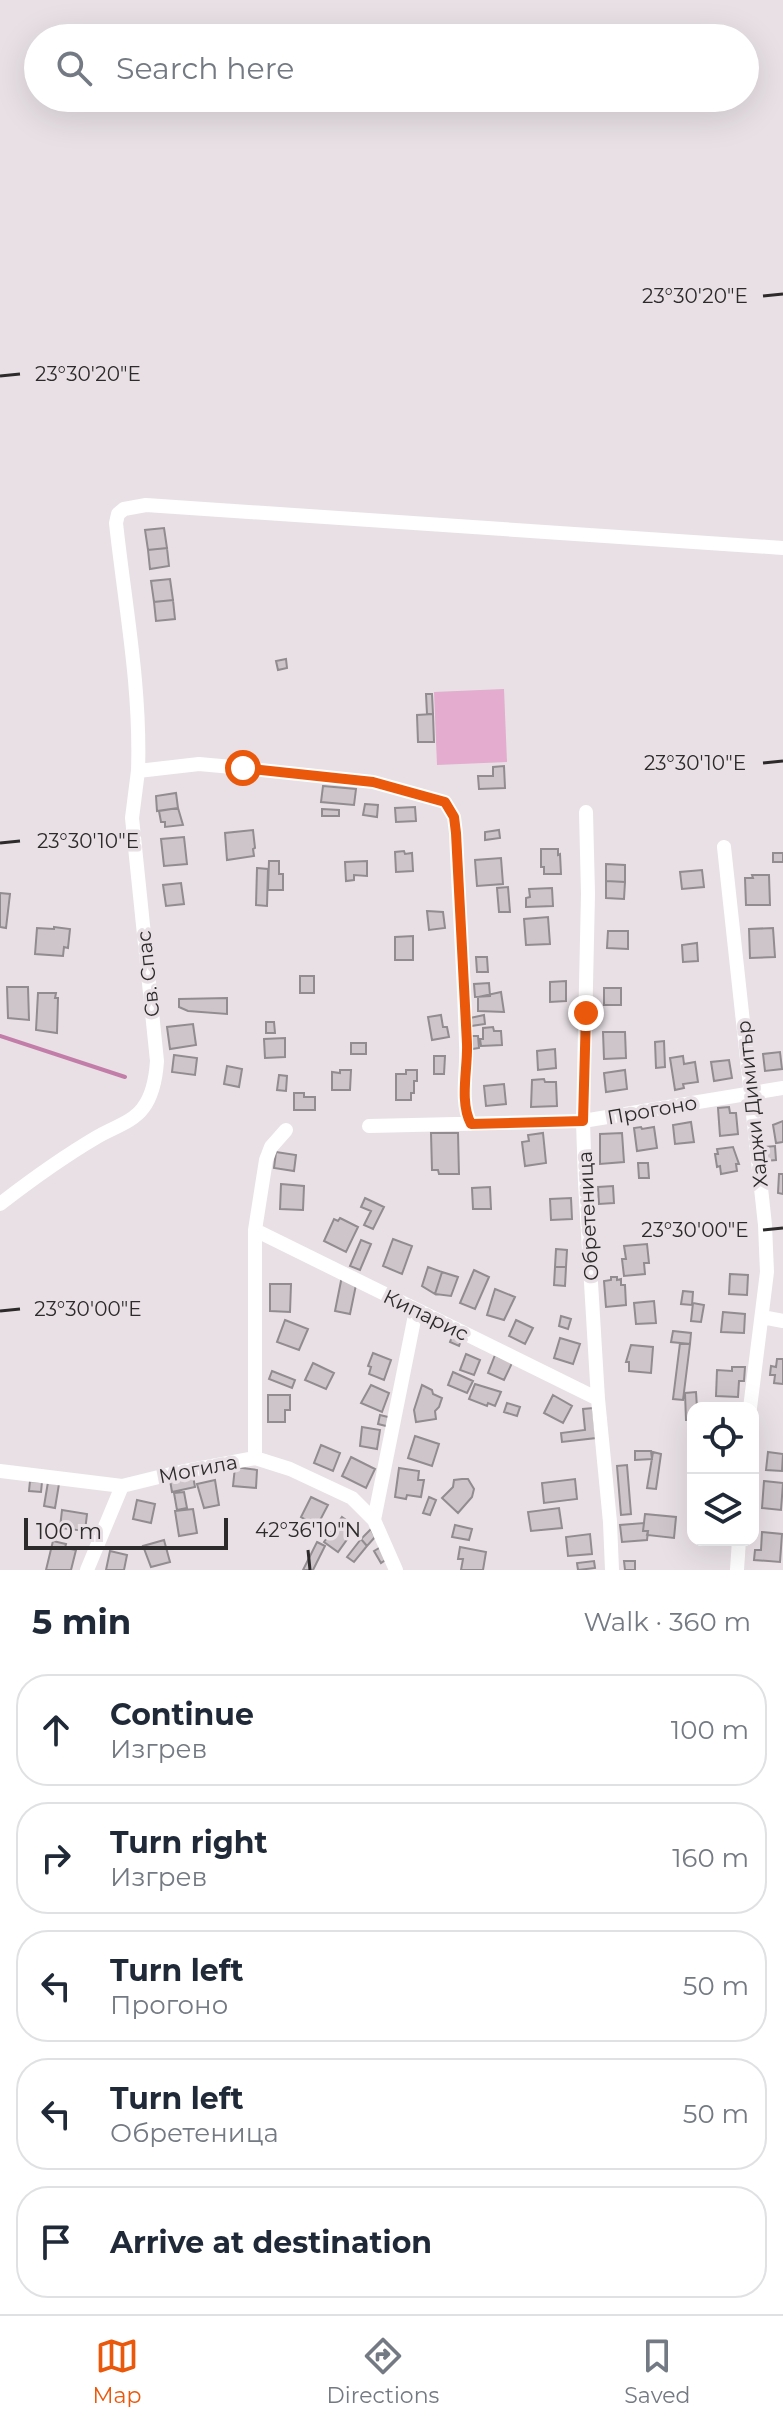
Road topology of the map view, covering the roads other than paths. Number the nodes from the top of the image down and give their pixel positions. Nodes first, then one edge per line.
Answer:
1 (783, 548) edge
2 (138, 771) junction
3 (586, 812) dead end
4 (724, 847) dead end
5 (783, 1088) edge
6 (751, 1093) junction
7 (583, 1121) junction
8 (471, 1124) junction
9 (369, 1126) dead end
10 (286, 1130) dead end
11 (0, 1204) edge
12 (255, 1230) junction
13 (416, 1310) junction
14 (762, 1317) junction
15 (783, 1321) edge
16 (598, 1399) junction
17 (751, 1402) edge
18 (255, 1458) junction
19 (0, 1471) edge
20 (122, 1486) junction
21 (374, 1520) junction
22 (739, 1546) edge
23 (87, 1570) edge
24 (396, 1570) edge
25 (612, 1570) edge
26 (737, 1570) edge

1 - 2 street, Св. Спас
2 - 8 street
2 - 11 street, Св. Спас
3 - 7 street, Обретеница
4 - 6 street, Хаджи Димитър
5 - 6 street, Прогоно
6 - 7 street, Прогоно
6 - 14 street, Хаджи Димитър
7 - 8 street, Прогоно
7 - 16 street, Обретеница
8 - 9 street, Прогоно
10 - 12 street
12 - 13 street, Кипарис
12 - 18 street
13 - 16 street, Кипарис
13 - 21 street
14 - 15 street
14 - 17 street, Хаджи Димитър
16 - 25 street, Обретеница
18 - 20 street, Могила
18 - 21 street, Могила
19 - 20 street, Могила
20 - 23 street
21 - 24 street, Могила
22 - 26 street

